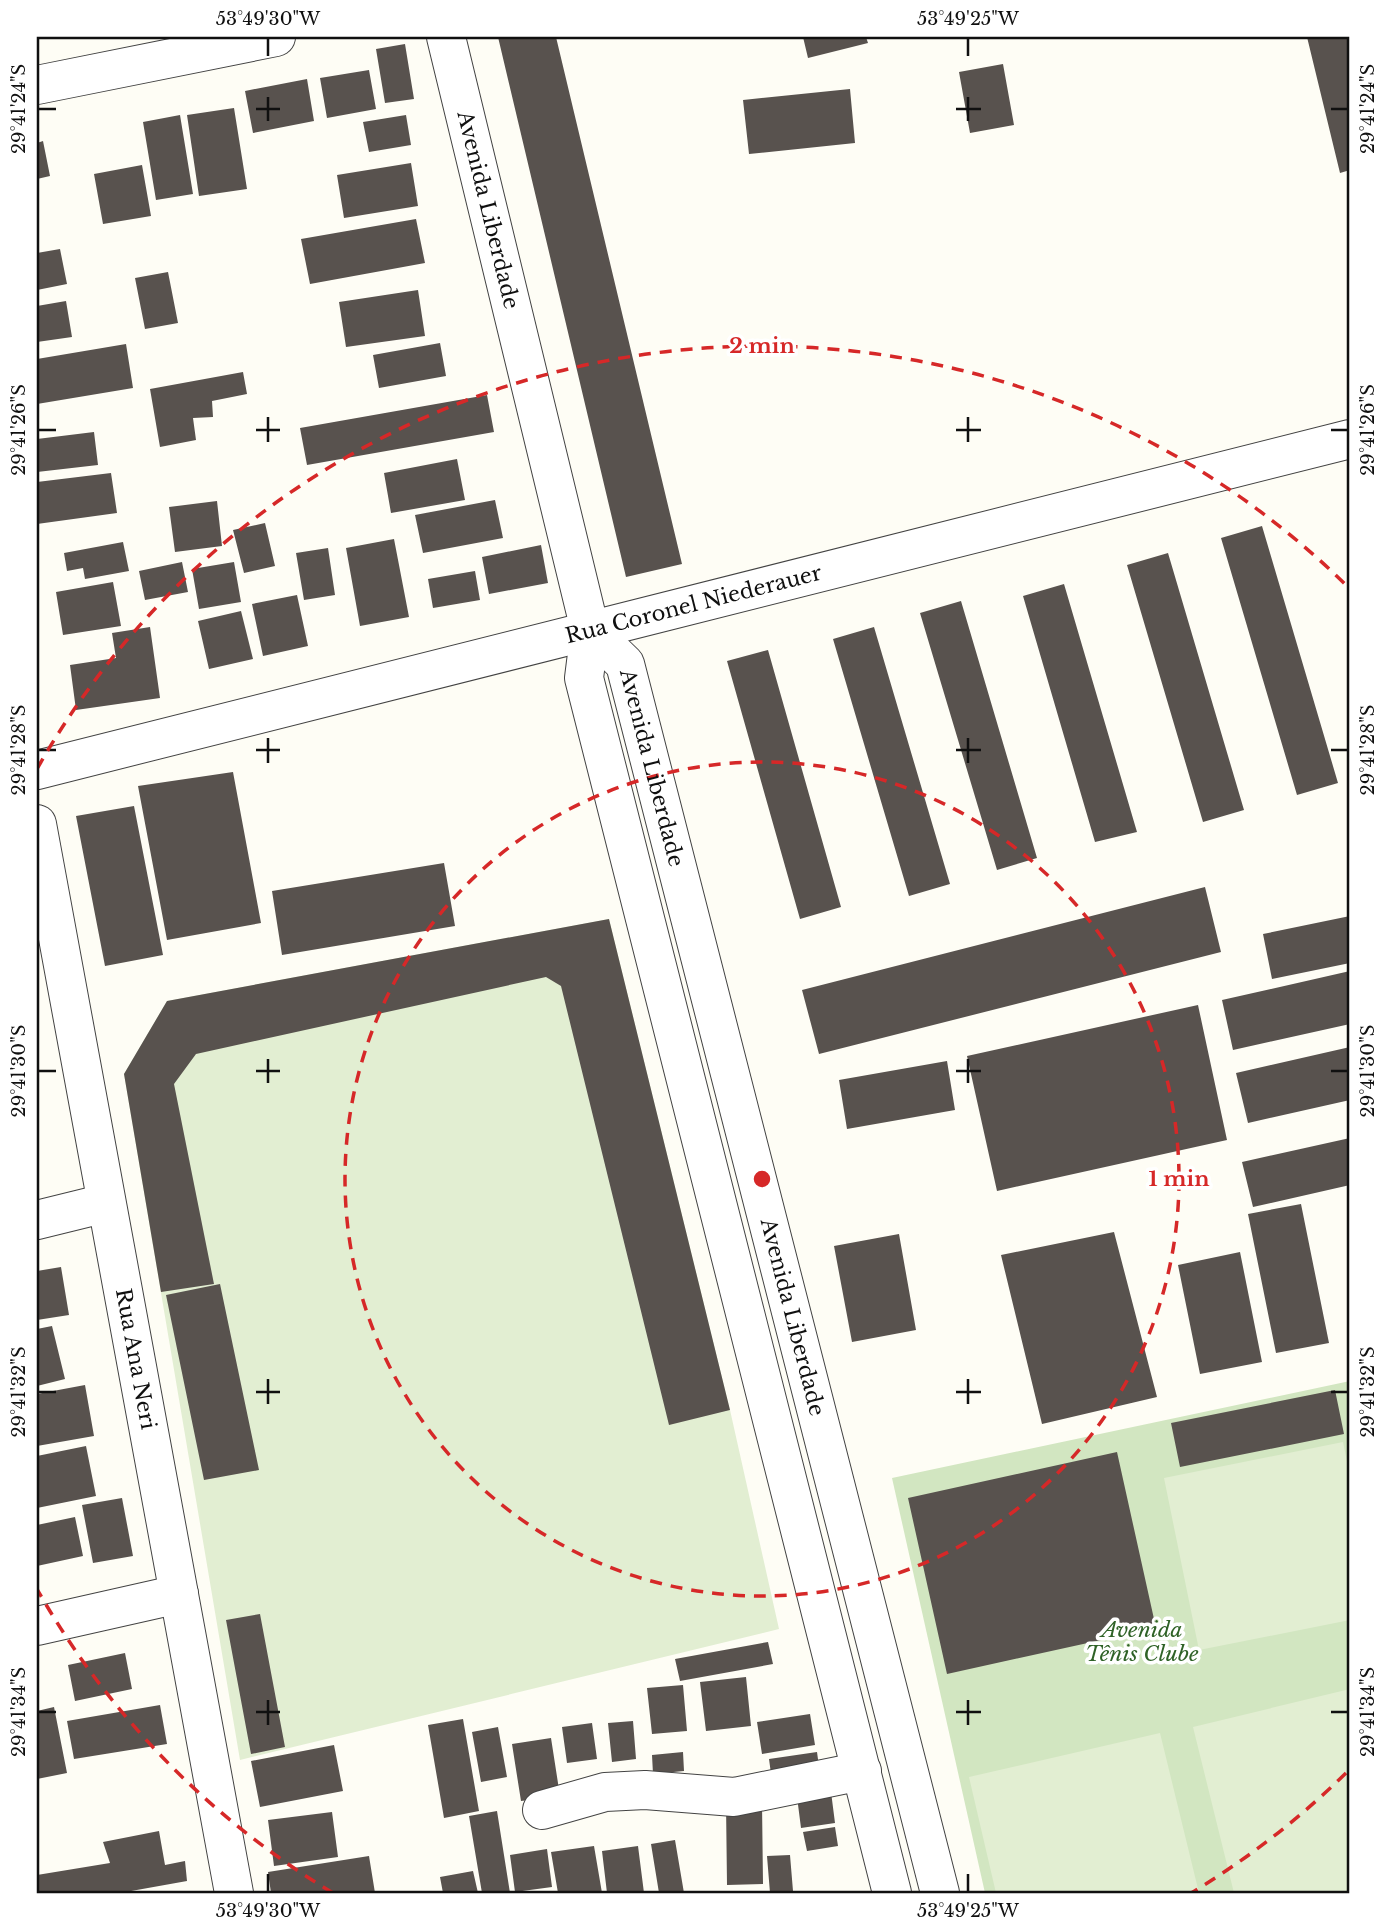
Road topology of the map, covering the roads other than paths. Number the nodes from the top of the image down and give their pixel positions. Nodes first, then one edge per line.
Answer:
1 (276, 37) edge
2 (446, 37) edge
3 (37, 85) edge
4 (1350, 439) edge
5 (590, 630) junction
6 (37, 770) edge
7 (37, 824) edge
8 (106, 1203) junction
9 (37, 1220) edge
10 (178, 1594) junction
11 (37, 1626) edge
12 (862, 1771) junction
13 (542, 1810) dead end
14 (234, 1893) edge
15 (892, 1893) edge
16 (940, 1893) edge

1 - 3 street
2 - 5 street, Avenida Liberdade
4 - 5 street, Rua Coronel Niederauer
5 - 6 street, Rua Coronel Niederauer
5 - 12 street, Avenida Liberdade
5 - 16 street, Avenida Liberdade
7 - 8 street, Rua Ana Neri
8 - 9 street
8 - 10 street, Rua Ana Neri
10 - 11 street
10 - 14 street, Rua Ana Neri
12 - 13 street
12 - 15 street, Avenida Liberdade

